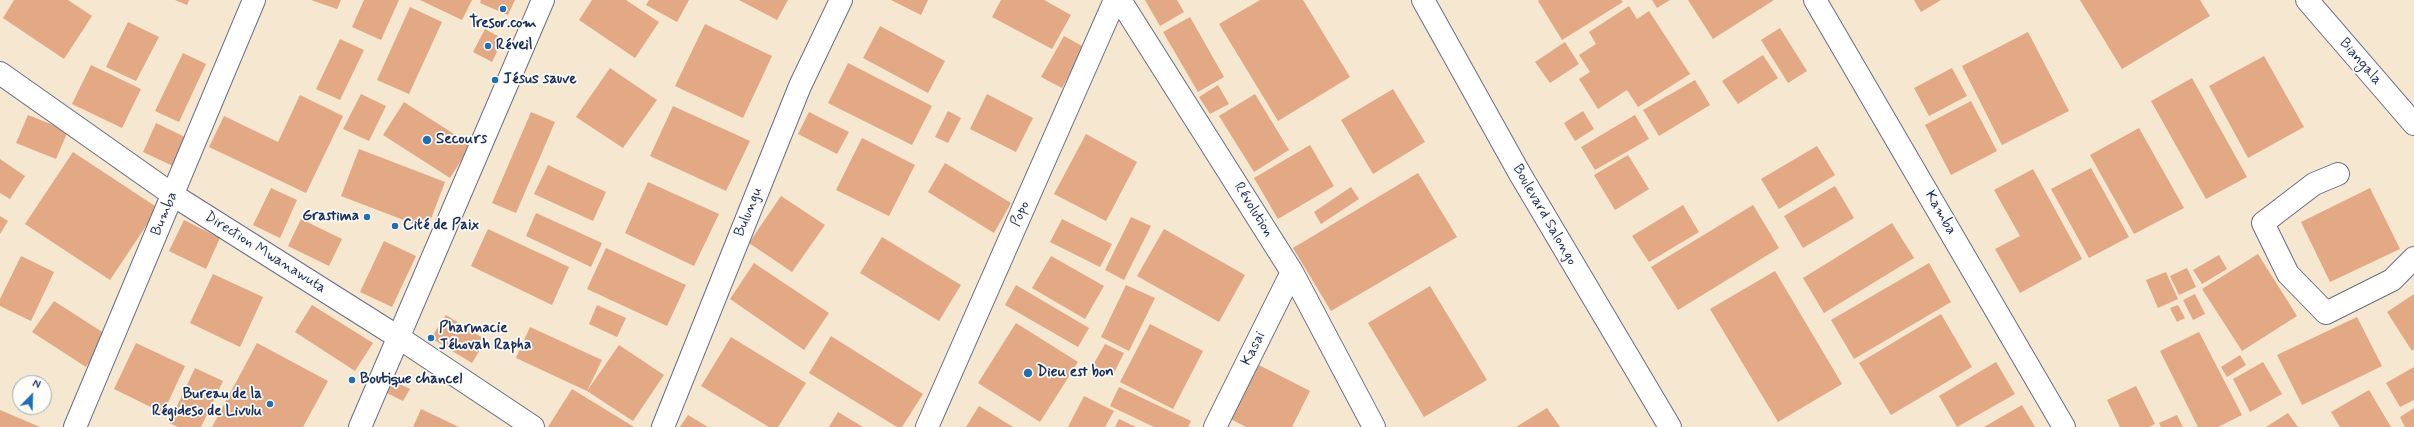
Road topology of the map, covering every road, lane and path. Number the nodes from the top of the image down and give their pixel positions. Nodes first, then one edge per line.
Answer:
1 (254, 0) edge
2 (543, 0) edge
3 (841, 0) edge
4 (1115, 0) edge
5 (1120, 0) edge
6 (1423, 0) edge
7 (1815, 0) edge
8 (2307, 0) edge
9 (0, 73) edge
10 (2414, 124) edge
11 (2338, 174) dead end
12 (173, 195) junction
13 (2414, 258) edge
14 (1292, 272) junction
15 (398, 336) junction
16 (75, 427) edge
17 (360, 427) edge
18 (534, 427) edge
19 (662, 427) edge
20 (927, 427) edge
21 (1215, 427) edge
22 (1374, 427) edge
23 (1670, 427) edge
24 (2064, 427) edge

1 - 12 street, Bumba
2 - 15 street
3 - 19 street, Bulungu
4 - 20 street, Popo
5 - 14 street, Révolution
6 - 23 street, Boulevard Salongo
7 - 24 street, Kamba
8 - 10 street, Biangala
9 - 12 street, Direction Mwanawuta
11 - 13 street
12 - 15 street, Direction Mwanawuta
12 - 16 street, Bumba
14 - 21 street, Kasai
14 - 22 street, Révolution
15 - 17 street
15 - 18 street, Direction Mwanawuta

